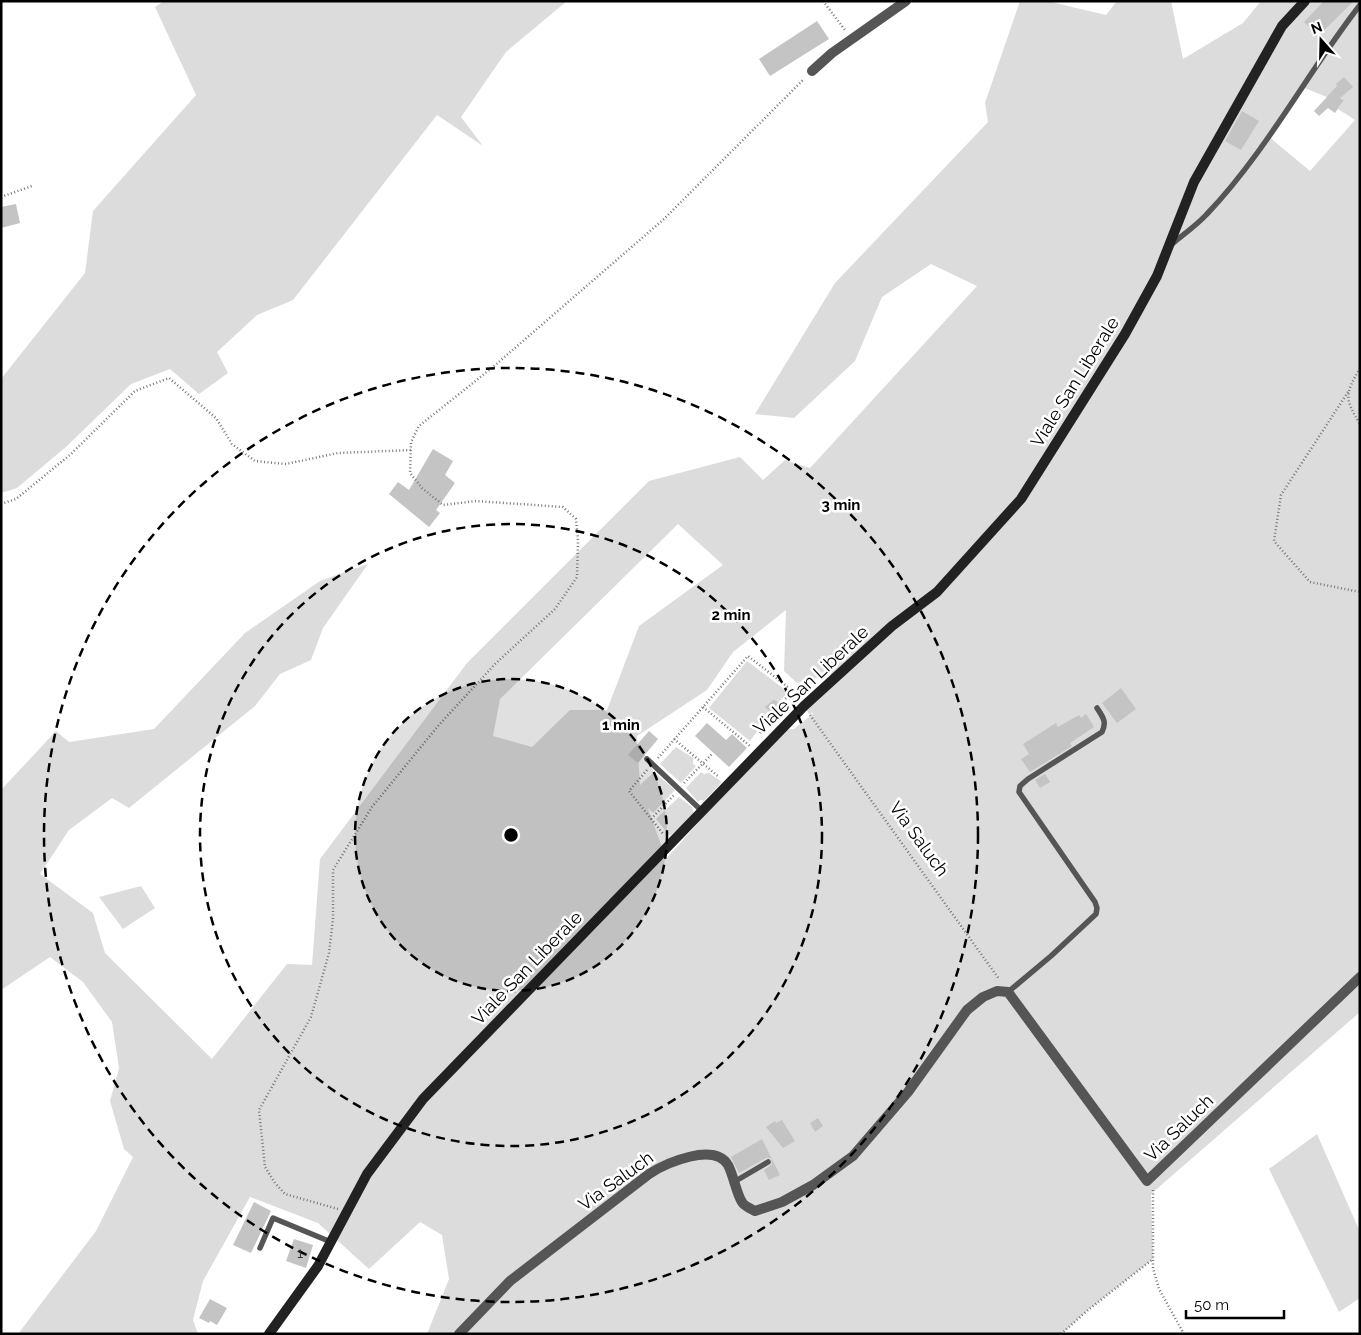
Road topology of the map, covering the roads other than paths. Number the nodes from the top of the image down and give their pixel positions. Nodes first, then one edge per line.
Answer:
1 (906, 1) edge
2 (1305, 1) edge
3 (1360, 5) edge
4 (812, 71) road end
5 (1169, 247) junction
6 (1097, 708) dead end
7 (647, 759) dead end
8 (702, 811) junction
9 (1360, 976) edge
10 (1008, 992) junction
11 (768, 1162) dead end
12 (734, 1182) junction
13 (331, 1242) junction
14 (260, 1248) dead end
15 (269, 1334) edge
16 (459, 1334) edge

1 - 4 street
2 - 5 street, Viale San Liberale
3 - 5 lane
5 - 8 street, Viale San Liberale
6 - 10 lane, Via Saluch
7 - 8 lane
8 - 13 street, Viale San Liberale
9 - 10 street, Via Saluch
10 - 12 street, Via Saluch
11 - 12 lane
12 - 16 street, Via Saluch
13 - 14 lane
13 - 15 street, Viale San Liberale

